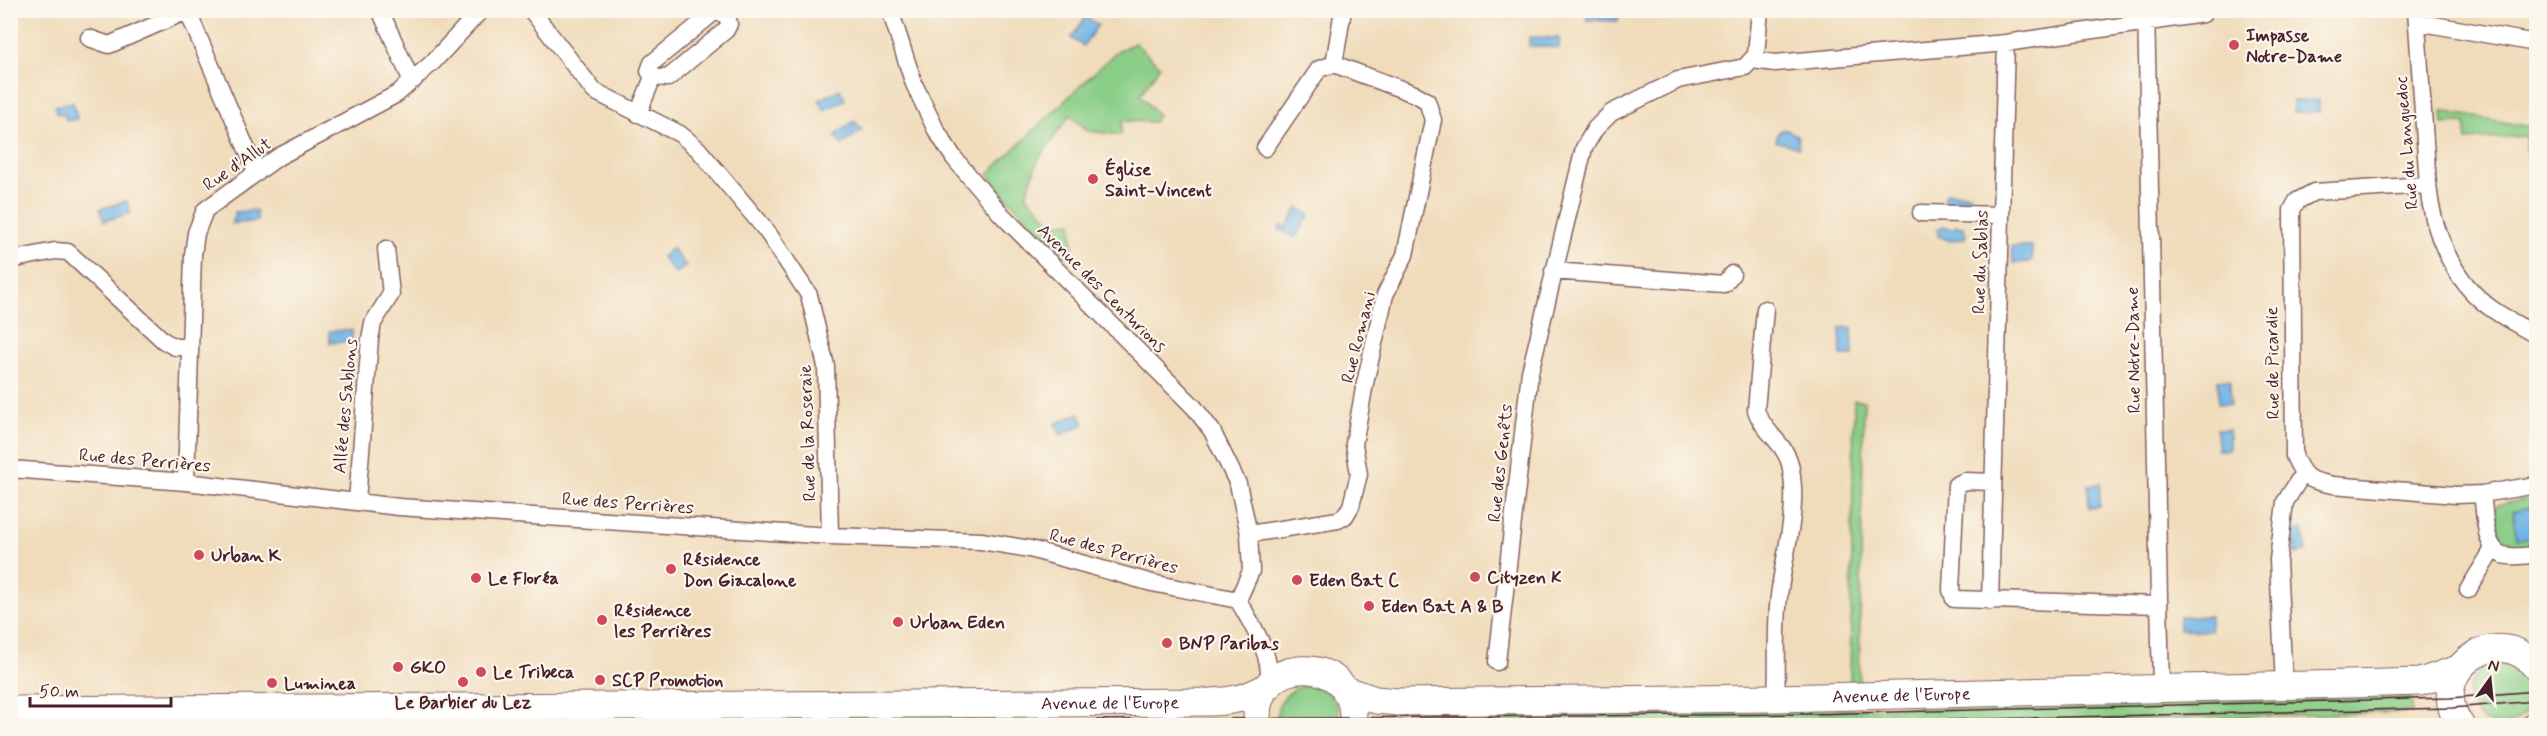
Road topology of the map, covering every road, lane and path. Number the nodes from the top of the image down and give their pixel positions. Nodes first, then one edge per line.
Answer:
1 (380, 10) edge
2 (481, 10) edge
3 (531, 10) edge
4 (890, 10) edge
5 (1343, 10) edge
6 (1760, 10) edge
7 (187, 11) edge
8 (2203, 14) dead end
9 (2417, 16) edge
10 (2146, 17) edge
11 (89, 38) dead end
12 (2536, 43) edge
13 (2006, 44) junction
14 (1753, 60) junction
15 (1334, 64) junction
16 (653, 77) junction
17 (414, 80) junction
18 (638, 114) junction
19 (1265, 148) dead end
20 (257, 173) junction
21 (2428, 184) junction
22 (1922, 213) dead end
23 (2001, 215) junction
24 (386, 249) dead end
25 (10, 260) edge
26 (1552, 271) junction
27 (1732, 274) dead end
28 (1765, 309) dead end
29 (2536, 335) edge
30 (189, 347) junction
31 (10, 469) edge
32 (2302, 475) junction
33 (186, 482) junction
34 (1993, 482) junction
35 (2536, 486) edge
36 (2482, 494) junction
37 (357, 501) junction
38 (1249, 534) junction
39 (830, 536) junction
40 (2493, 549) junction
41 (2536, 555) edge
42 (2468, 590) dead end
43 (1239, 600) junction
44 (1990, 601) junction
45 (2158, 605) junction
46 (1264, 647) junction
47 (2532, 658) edge
48 (1497, 662) dead end
49 (1305, 668) junction
50 (2458, 669) junction
51 (1268, 686) junction
52 (2284, 686) junction
53 (2161, 688) junction
54 (1345, 690) junction
55 (1776, 698) junction
56 (10, 710) edge
57 (1258, 726) edge
58 (1352, 726) edge
59 (2461, 726) edge

1 - 17 street
2 - 17 street, Rue d'Allut
3 - 18 street, Rue de la Roseraie
4 - 38 street, Avenue des Centurions
5 - 15 street
6 - 14 street
7 - 11 street
7 - 20 street
8 - 10 street
9 - 12 street
9 - 21 street, Rue du Languedoc
10 - 13 street
10 - 45 street, Rue Notre-Dame
13 - 14 street
13 - 23 street, Rue du Sablas
14 - 26 street, Rue des Genêts
15 - 19 street
15 - 38 street, Rue Romani
16 - 16 street
16 - 18 street
17 - 20 street, Rue d'Allut
18 - 39 street, Rue de la Roseraie
20 - 30 street, Rue d'Allut
21 - 29 street, Rue du Languedoc
21 - 32 street, Rue de Picardie
22 - 23 street
23 - 34 street, Rue du Sablas
24 - 37 street, Allée des Sablons
25 - 30 street
26 - 27 street
26 - 48 street, Rue des Genêts
28 - 55 street
30 - 33 street, Rue d'Allut
31 - 33 street, Rue des Perrières
32 - 36 street
32 - 52 street
33 - 37 street, Rue des Perrières
34 - 44 street, Rue du Sablas
34 - 44 street
35 - 36 street
36 - 40 street
37 - 39 street, Rue des Perrières
38 - 43 street, Avenue des Centurions
39 - 43 street, Rue des Perrières
40 - 41 street
40 - 42 street
43 - 46 street
44 - 45 street
45 - 53 street, Rue Notre-Dame
46 - 49 street
46 - 51 street
47 - 50 main road, Avenue de l'Europe
49 - 51 main road, Avenue de l'Europe
49 - 54 main road
50 - 52 main road, Avenue de l'Europe
50 - 59 main road
51 - 56 main road, Avenue de l'Europe
51 - 57 main road
52 - 53 main road, Avenue de l'Europe
53 - 55 main road, Avenue de l'Europe
54 - 55 main road, Avenue de l'Europe
54 - 58 main road

